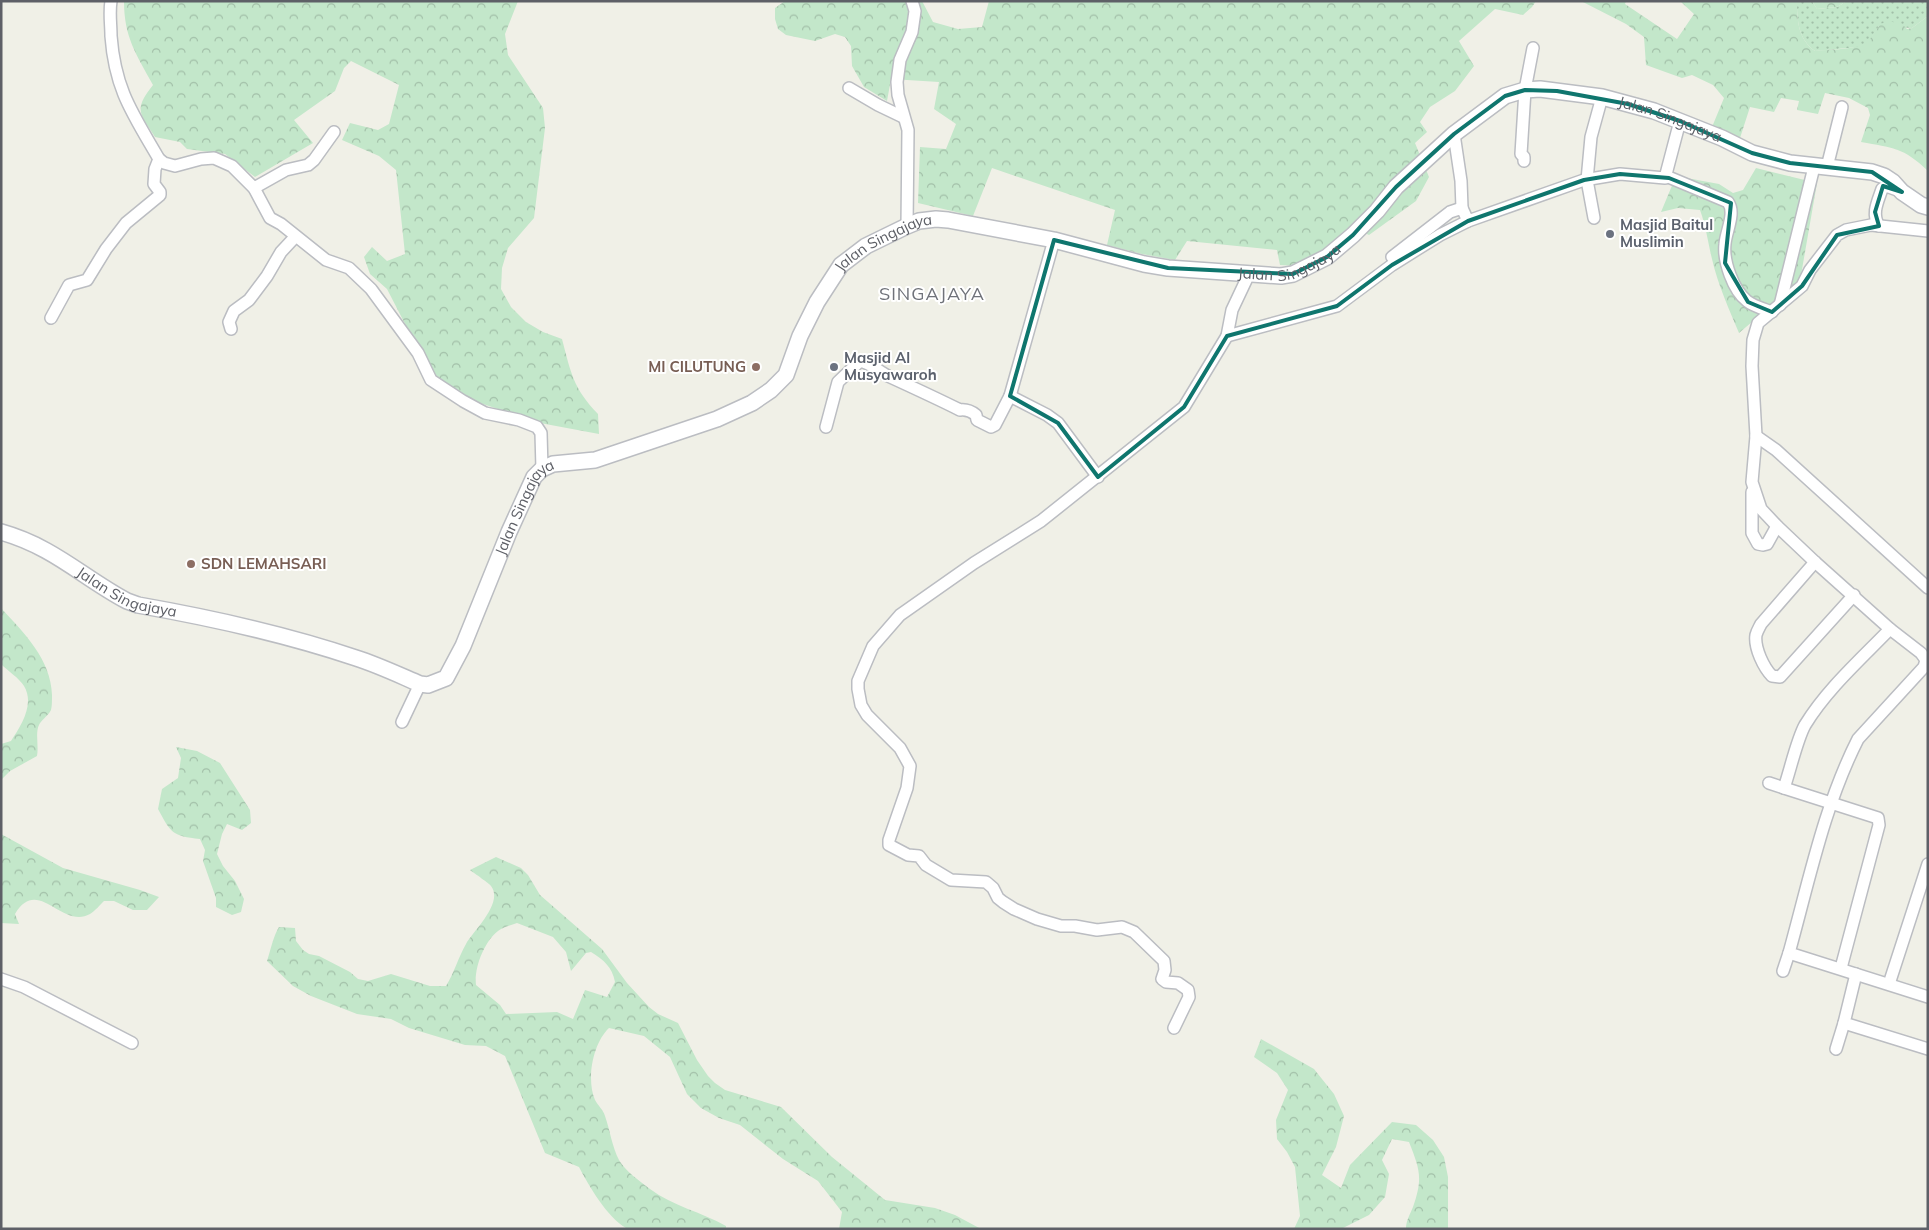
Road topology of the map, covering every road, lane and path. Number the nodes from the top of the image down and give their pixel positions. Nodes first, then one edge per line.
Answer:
1 (111, 1) edge
2 (912, 1) edge
3 (1533, 48) dead end
4 (849, 88) dead end
5 (1525, 90) junction
6 (1602, 97) junction
7 (1842, 107) dead end
8 (904, 117) junction
9 (1680, 121) junction
10 (334, 132) dead end
11 (1454, 134) junction
12 (159, 160) junction
13 (1524, 161) dead end
14 (1821, 167) junction
15 (1666, 176) junction
16 (1587, 180) junction
17 (254, 188) junction
18 (1902, 192) junction
19 (1928, 207) edge
20 (1462, 208) junction
21 (1594, 218) dead end
22 (1468, 221) junction
23 (907, 226) junction
24 (1879, 226) junction
25 (1928, 231) edge
26 (295, 237) junction
27 (1054, 240) junction
28 (1392, 257) dead end
29 (1249, 274) junction
30 (1776, 308) junction
31 (51, 318) dead end
32 (231, 329) dead end
33 (1227, 336) junction
34 (1010, 396) junction
35 (826, 427) dead end
36 (1756, 436) junction
37 (542, 469) junction
38 (1098, 477) junction
39 (1752, 482) junction
40 (1777, 526) junction
41 (1, 532) edge
42 (1815, 562) junction
43 (1928, 588) edge
44 (1854, 595) junction
45 (1890, 629) junction
46 (1924, 650) edge
47 (420, 684) junction
48 (402, 722) dead end
49 (1769, 783) dead end
50 (1784, 788) junction
51 (1831, 803) junction
52 (1927, 868) edge
53 (1789, 952) junction
54 (1841, 968) junction
55 (1783, 970) dead end
56 (1856, 974) junction
57 (1, 979) edge
58 (1889, 984) junction
59 (1928, 997) edge
60 (1844, 1023) junction
61 (1174, 1028) dead end
62 (132, 1043) dead end
63 (1836, 1049) dead end
64 (1928, 1049) edge

1 - 12 street
2 - 8 street
3 - 5 street
4 - 8 street
5 - 6 street, Jalan Singajaya
5 - 11 street, Jalan Singajaya
5 - 13 street
6 - 9 street, Jalan Singajaya
6 - 16 street
7 - 14 street
8 - 23 street
9 - 14 street, Jalan Singajaya
9 - 15 street
10 - 17 street
11 - 20 street
11 - 29 street, Jalan Singajaya
12 - 17 street
12 - 31 street
14 - 18 street, Jalan Singajaya
14 - 30 street
15 - 16 street
15 - 30 street
16 - 21 street
16 - 22 street
17 - 26 street
18 - 19 street, Jalan Singajaya
18 - 24 street
20 - 22 street
20 - 28 street
22 - 33 street
23 - 27 street, Jalan Singajaya
23 - 37 street, Jalan Singajaya
24 - 25 street
24 - 30 street
26 - 32 street
26 - 37 street
27 - 29 street, Jalan Singajaya
27 - 34 street
29 - 33 street
30 - 36 street
33 - 38 street
34 - 35 street
34 - 38 street
36 - 39 street
36 - 43 street
37 - 47 street, Jalan Singajaya
38 - 61 street
39 - 40 street
39 - 40 street
40 - 42 street
41 - 47 street, Jalan Singajaya
42 - 44 street
42 - 44 street
44 - 45 street
45 - 46 street
45 - 50 street
46 - 51 street
47 - 48 street
49 - 50 street
50 - 51 street
51 - 53 street
51 - 54 street
52 - 58 street
53 - 54 street
53 - 55 street
54 - 56 street
56 - 58 street
56 - 60 street
57 - 62 street
58 - 59 street
60 - 63 street
60 - 64 street

